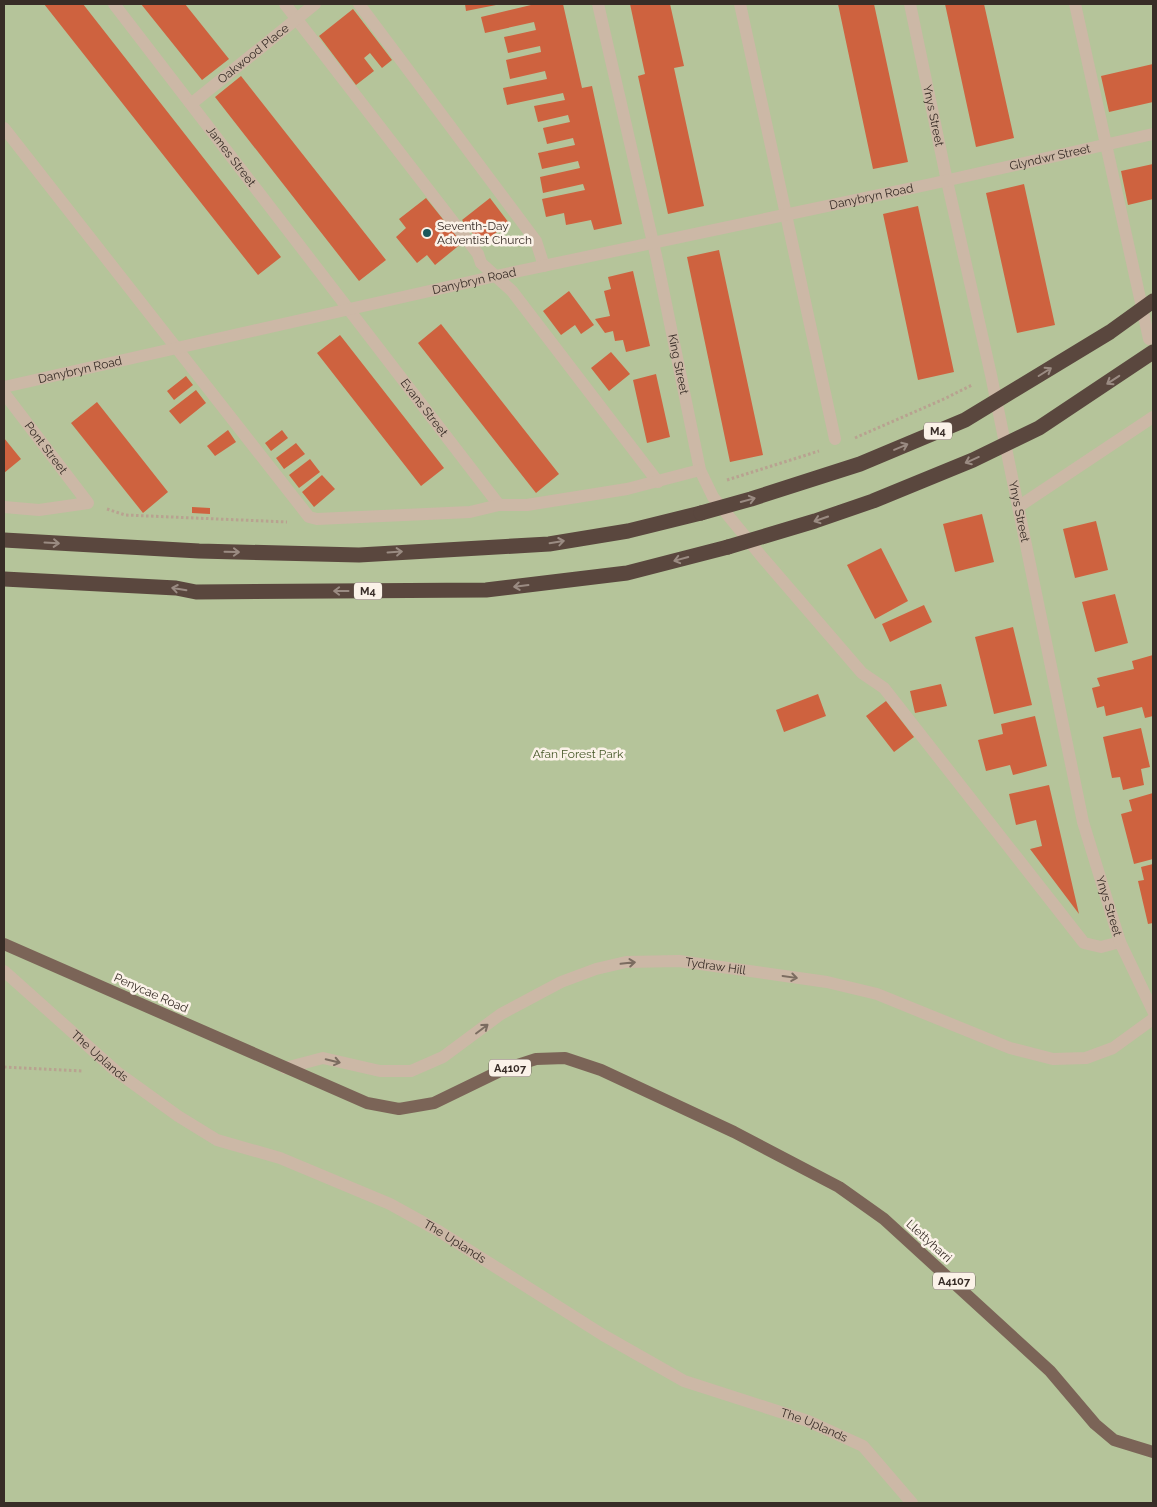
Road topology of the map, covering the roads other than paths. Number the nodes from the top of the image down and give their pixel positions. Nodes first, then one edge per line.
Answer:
1 (114, 4) edge
2 (284, 4) edge
3 (316, 4) edge
4 (359, 4) edge
5 (598, 4) edge
6 (740, 4) edge
7 (910, 4) edge
8 (1075, 4) edge
9 (296, 19) junction
10 (191, 104) junction
11 (4, 128) edge
12 (1153, 134) edge
13 (1107, 144) junction
14 (947, 181) junction
15 (787, 214) junction
16 (654, 244) junction
17 (544, 266) junction
18 (496, 276) junction
19 (1153, 301) edge
20 (350, 309) junction
21 (1152, 342) edge
22 (176, 349) junction
23 (1153, 366) edge
24 (4, 387) edge
25 (4, 393) edge
26 (1153, 417) edge
27 (835, 439) dead end
28 (700, 470) junction
29 (658, 482) junction
30 (499, 505) junction
31 (4, 508) edge
32 (1018, 508) junction
33 (4, 540) edge
34 (4, 579) edge
35 (1120, 942) junction
36 (4, 944) edge
37 (4, 971) edge
38 (1153, 1011) edge
39 (1153, 1019) edge
40 (285, 1068) junction
41 (1153, 1452) edge
42 (912, 1503) edge

1 - 10 street, James Street
2 - 9 street
3 - 9 street, Oakwood Place
4 - 17 street
5 - 16 street, King Street
6 - 15 street
7 - 14 street, Ynys Street
8 - 13 street
9 - 10 street, Oakwood Place
9 - 18 street
10 - 20 street, James Street
11 - 22 street
12 - 13 street, Glyndwr Street
13 - 14 street, Glyndwr Street
13 - 21 street
14 - 15 street, Danybryn Road
14 - 32 street, Ynys Street
15 - 16 street, Danybryn Road
15 - 27 street
16 - 17 street, Danybryn Road
16 - 28 street, King Street
17 - 18 street, Danybryn Road
18 - 20 street, Danybryn Road
18 - 29 street
33 -> 19 highway, M4, bridge
20 - 22 street, Danybryn Road
20 - 30 street, Evans Street
21 - 23 street
21 -> 34 highway, M4, bridge
22 - 24 street, Danybryn Road
22 - 30 street
25 - 31 street, Pont Street
26 - 32 street
28 - 29 street
28 - 35 street, King Street
29 - 30 street
32 - 35 street, Ynys Street
35 - 38 street, Ynys Street
36 - 40 main road, Penycae Road / A4107
37 - 42 street, The Uplands
40 -> 39 street, Tydraw Hill
40 - 41 main road, Llettyharri / A4107

